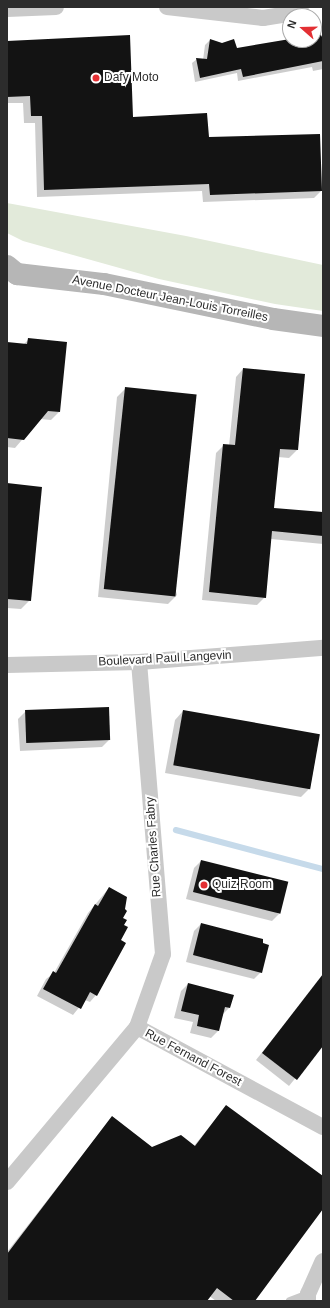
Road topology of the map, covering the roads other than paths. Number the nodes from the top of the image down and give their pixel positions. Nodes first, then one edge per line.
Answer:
1 (56, 7) edge
2 (166, 7) edge
3 (301, 7) edge
4 (7, 9) edge
5 (226, 10) edge
6 (10, 274) edge
7 (323, 326) edge
8 (323, 648) edge
9 (139, 662) junction
10 (7, 665) edge
11 (137, 1027) junction
12 (323, 1126) edge
13 (7, 1182) edge
14 (323, 1261) edge
15 (308, 1298) edge
16 (290, 1301) edge

1 - 4 street
2 - 5 street
3 - 5 street
6 - 7 main road, Avenue Docteur Jean-Louis Torreilles
8 - 9 street, Boulevard Paul Langevin
9 - 10 street, Boulevard Paul Langevin
9 - 11 street, Rue Charles Fabry
11 - 12 street, Rue Fernand Forest
11 - 13 street, Rue Fernand Forest
14 - 15 street
15 - 16 lane

